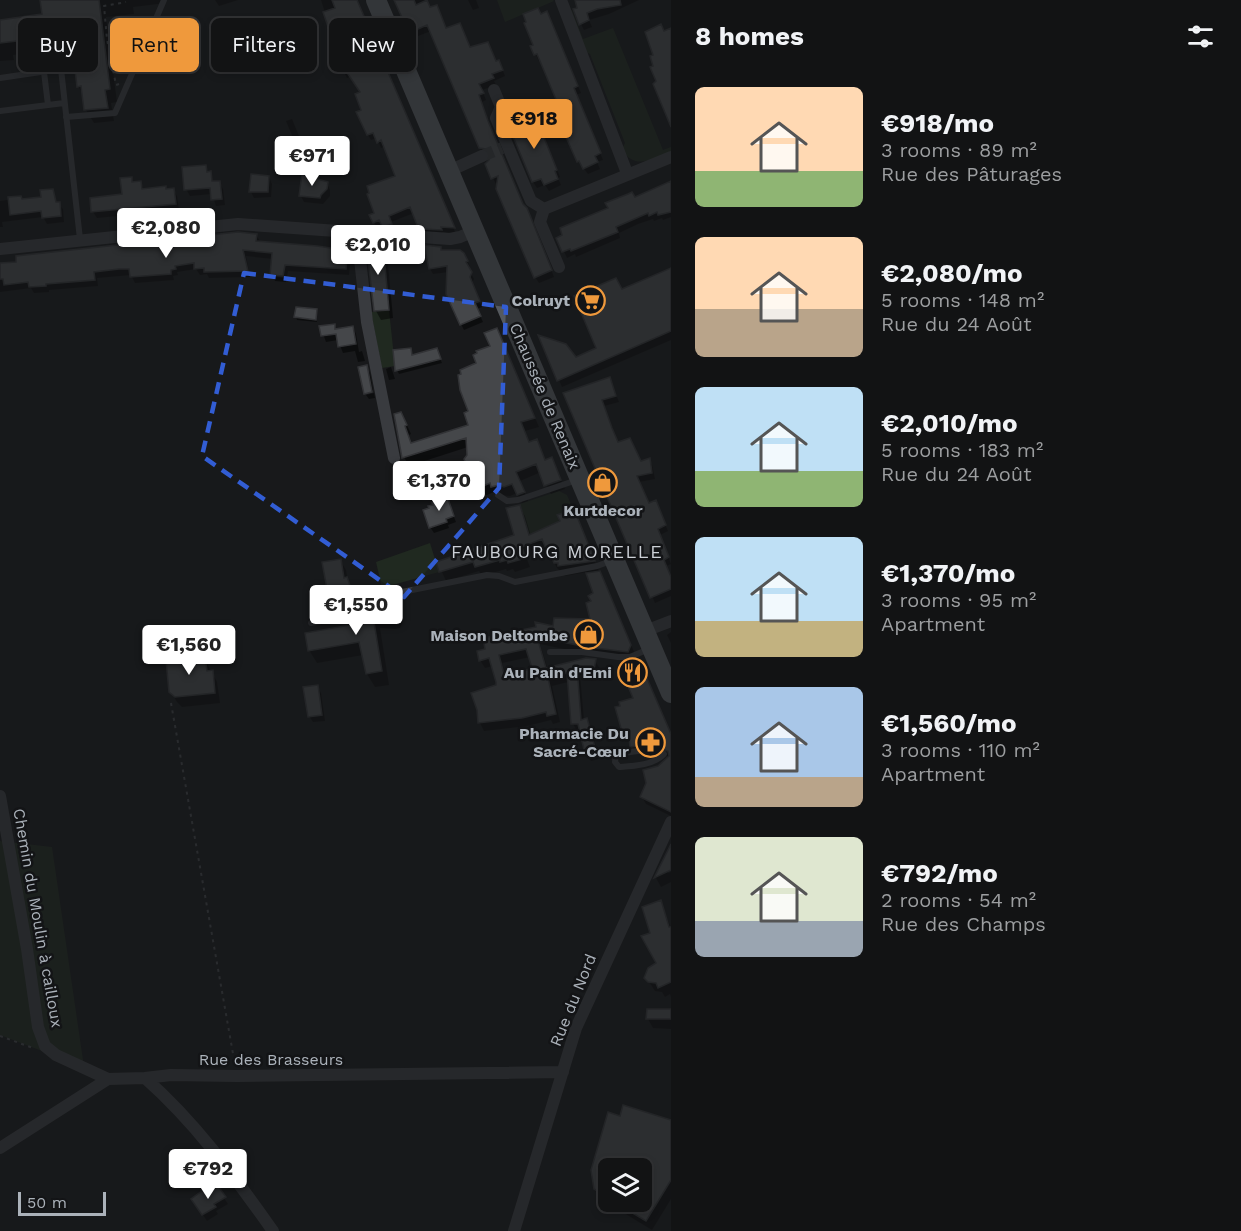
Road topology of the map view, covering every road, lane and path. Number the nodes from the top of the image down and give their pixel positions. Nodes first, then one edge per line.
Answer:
1 (164, 0) edge
2 (376, 0) edge
3 (561, 0) edge
4 (126, 2) dead end
5 (44, 72) joint
6 (61, 72) edge
7 (0, 78) edge
8 (124, 83) dead end
9 (494, 90) dead end
10 (64, 103) junction
11 (48, 105) junction
12 (0, 111) edge
13 (66, 117) junction
14 (482, 156) tunnel mouth
15 (671, 157) edge
16 (449, 171) junction
17 (627, 173) junction
18 (544, 209) junction
19 (474, 231) junction
20 (357, 232) junction
21 (80, 239) junction
22 (0, 249) edge
23 (559, 267) dead end
24 (394, 458) dead end
25 (580, 479) junction
26 (498, 495) dead end
27 (615, 560) junction
28 (671, 621) edge
29 (311, 623) dead end
30 (648, 639) junction
31 (550, 652) dead end
32 (671, 693) edge
33 (171, 703) dead end
34 (664, 754) joint
35 (0, 796) edge
36 (671, 822) edge
37 (5, 846) edge
38 (0, 1036) edge
39 (45, 1046) junction
40 (563, 1072) junction
41 (237, 1076) junction
42 (145, 1078) junction
43 (108, 1079) junction
44 (0, 1148) edge
45 (273, 1231) edge
46 (514, 1231) edge

1 - 13 lane
2 - 16 main road, Chaussée de Renaix
3 - 17 street
4 - 8 path
5 - 7 lane
5 - 11 lane
6 - 10 lane
9 - 18 street
10 - 11 lane
10 - 13 lane
11 - 12 lane
13 - 21 lane
14 - 16 street
15 - 17 street
16 - 19 main road, Chaussée de Renaix
17 - 18 street
18 - 23 street
19 - 20 street
19 - 25 main road, Chaussée de Renaix
20 - 21 street
20 - 24 street
21 - 22 street
25 - 26 lane
25 - 27 main road, Chaussée de Renaix
27 - 29 lane
27 - 30 main road, Chaussée de Renaix
28 - 30 street
30 - 31 lane
30 - 32 main road, Chaussée de Renaix
33 - 41 path
34 - 34 lane
35 - 37 street, Chemin du Moulin à cailloux
36 - 40 street, Rue du Nord
37 - 39 street, Chemin du Moulin à cailloux
38 - 39 path
39 - 43 street, Chemin du Moulin à cailloux
40 - 41 street, Rue des Brasseurs
40 - 46 street, Rue du Nord
41 - 42 street, Rue des Brasseurs
42 - 43 street, Rue des Brasseurs
42 - 45 street
43 - 44 street

